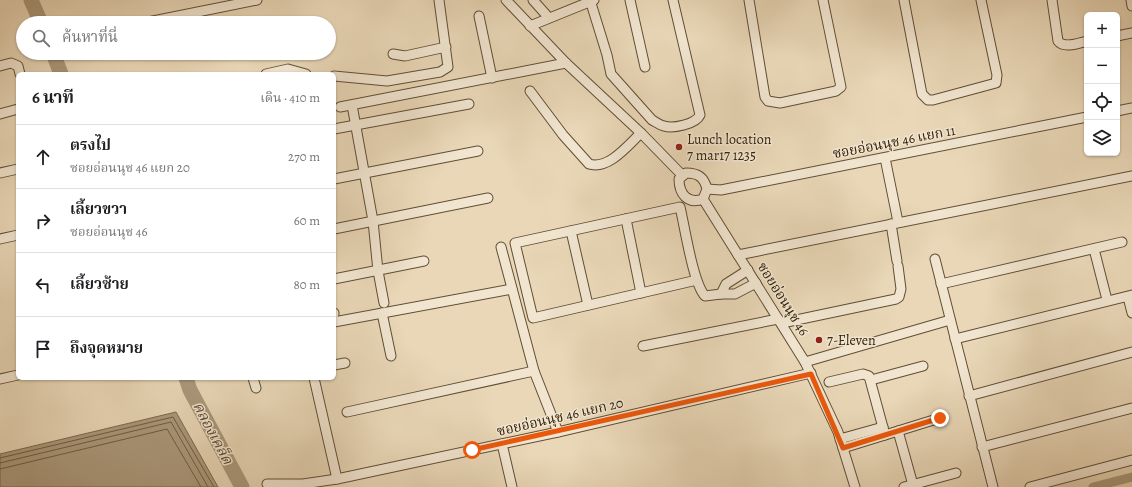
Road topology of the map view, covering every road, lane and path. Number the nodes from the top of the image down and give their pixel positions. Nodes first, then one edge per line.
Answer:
1 (257, 0) edge
2 (439, 0) edge
3 (506, 0) edge
4 (532, 0) edge
5 (591, 0) edge
6 (630, 0) edge
7 (673, 0) edge
8 (749, 0) edge
9 (823, 0) edge
10 (904, 0) edge
11 (981, 0) edge
12 (1052, 0) edge
13 (1131, 0) edge
14 (1132, 6) edge
15 (193, 16) edge
16 (479, 16) dead end
17 (549, 18) junction
18 (530, 26) junction
19 (1132, 33) edge
20 (1120, 35) edge
21 (1084, 42) edge
22 (446, 47) junction
23 (393, 54) dead end
24 (566, 64) junction
25 (0, 66) edge
26 (645, 67) dead end
27 (20, 72) edge
28 (277, 72) edge
29 (297, 72) edge
30 (336, 76) edge
31 (492, 78) junction
32 (530, 91) dead end
33 (469, 104) dead end
34 (352, 105) junction
35 (340, 107) dead end
36 (1132, 108) edge
37 (16, 110) edge
38 (1120, 110) edge
39 (0, 114) edge
40 (1084, 118) edge
41 (357, 125) junction
42 (336, 129) edge
43 (641, 133) junction
44 (478, 151) dead end
45 (885, 158) junction
46 (16, 169) edge
47 (0, 173) edge
48 (365, 173) junction
49 (682, 175) junction
50 (1132, 176) edge
51 (336, 179) edge
52 (707, 189) junction
53 (488, 198) dead end
54 (703, 198) junction
55 (626, 219) junction
56 (373, 221) junction
57 (894, 223) junction
58 (336, 228) edge
59 (571, 231) junction
60 (16, 235) edge
61 (0, 239) edge
62 (1122, 242) dead end
63 (500, 247) dead end
64 (1094, 249) junction
65 (738, 255) junction
66 (935, 259) dead end
67 (424, 261) dead end
68 (748, 270) junction
69 (378, 271) junction
70 (336, 279) edge
71 (698, 280) junction
72 (756, 283) junction
73 (941, 284) junction
74 (512, 290) junction
75 (641, 293) junction
76 (721, 294) junction
77 (1106, 296) dead end
78 (1130, 296) edge
79 (384, 303) dead end
80 (588, 305) junction
81 (382, 313) junction
82 (1132, 313) edge
83 (950, 320) junction
84 (780, 321) junction
85 (336, 322) edge
86 (955, 339) junction
87 (643, 346) dead end
88 (1132, 352) edge
89 (391, 356) dead end
90 (805, 362) junction
91 (345, 363) dead end
92 (336, 365) edge
93 (923, 366) dead end
94 (534, 371) junction
95 (811, 374) junction
96 (16, 375) edge
97 (0, 379) edge
98 (254, 380) edge
99 (314, 380) edge
100 (871, 380) junction
101 (829, 382) dead end
102 (256, 388) dead end
103 (969, 396) junction
104 (1132, 408) edge
105 (347, 412) dead end
106 (940, 418) dead end
107 (884, 431) junction
108 (558, 432) junction
109 (898, 432) junction
110 (502, 444) junction
111 (842, 444) junction
112 (982, 447) junction
113 (1132, 460) edge
114 (956, 473) dead end
115 (337, 479) junction
116 (267, 484) dead end
117 (323, 484) edge
118 (908, 486) edge
119 (512, 487) edge
120 (855, 487) edge
121 (993, 487) edge
122 (1030, 487) edge

1 - 15 street
2 - 22 street
3 - 18 street
4 - 17 street
5 - 7 street
5 - 17 street
6 - 26 street
8 - 9 street
10 - 11 street
12 - 21 street
13 - 14 street
16 - 31 street
17 - 18 street
18 - 24 street
19 - 20 street
22 - 23 street
22 - 30 street
24 - 31 street
24 - 43 street
25 - 27 street
28 - 29 street
31 - 34 street
32 - 43 street
33 - 41 street
34 - 35 street
34 - 41 street
36 - 38 street
37 - 39 street
40 - 45 street, ซอยอ่อนนุช 46 แยก 11
41 - 42 street
41 - 48 street
43 - 49 street
44 - 48 street
45 - 52 street, ซอยอ่อนนุช 46 แยก 11
45 - 57 street
46 - 47 street
48 - 51 street
48 - 56 street
49 - 52 street
49 - 54 street
50 - 57 street
52 - 54 street
53 - 56 street
54 - 65 street, ซอยอ่อนนุช 46
55 - 59 street
55 - 71 street
55 - 75 street
56 - 58 street
56 - 69 street
57 - 65 street
57 - 84 street
59 - 80 street
59 - 80 street
60 - 61 street
62 - 64 street
63 - 74 street
64 - 73 street
64 - 77 street
65 - 68 street, ซอยอ่อนนุช 46
66 - 73 street
67 - 69 street
68 - 72 street, ซอยอ่อนนุช 46
68 - 76 street
69 - 70 street
69 - 79 street
71 - 75 street
71 - 76 street
72 - 76 street
72 - 84 street, ซอยอ่อนนุช 46
73 - 83 street
74 - 81 street
74 - 94 street
75 - 80 street
78 - 82 street
78 - 86 street
81 - 85 street
81 - 89 street
83 - 86 street
83 - 90 street
84 - 87 street
84 - 90 street, ซอยอ่อนนุช 46
86 - 103 street
88 - 103 street
90 - 95 street, ซอยอ่อนนุช 46
91 - 92 street
93 - 100 street
94 - 105 street
94 - 108 street
95 - 108 street, ซอยอ่อนนุช 46 แยก 20
95 - 111 street, ซอยอ่อนนุช 46
96 - 97 street
98 - 102 street
99 - 115 street
100 - 101 street
100 - 107 street
103 - 112 street
104 - 112 street
106 - 109 street
107 - 109 street
107 - 111 street
108 - 110 street, ซอยอ่อนนุช 46 แยก 20
109 - 118 street
110 - 115 street, ซอยอ่อนนุช 46 แยก 20
110 - 119 street
111 - 120 street, ซอยอ่อนนุช 46
112 - 121 street
113 - 122 street
114 - 118 street
115 - 117 street, ซอยอ่อนนุช 46 แยก 20
116 - 117 street, ซอยอ่อนนุช 46 แยก 20

